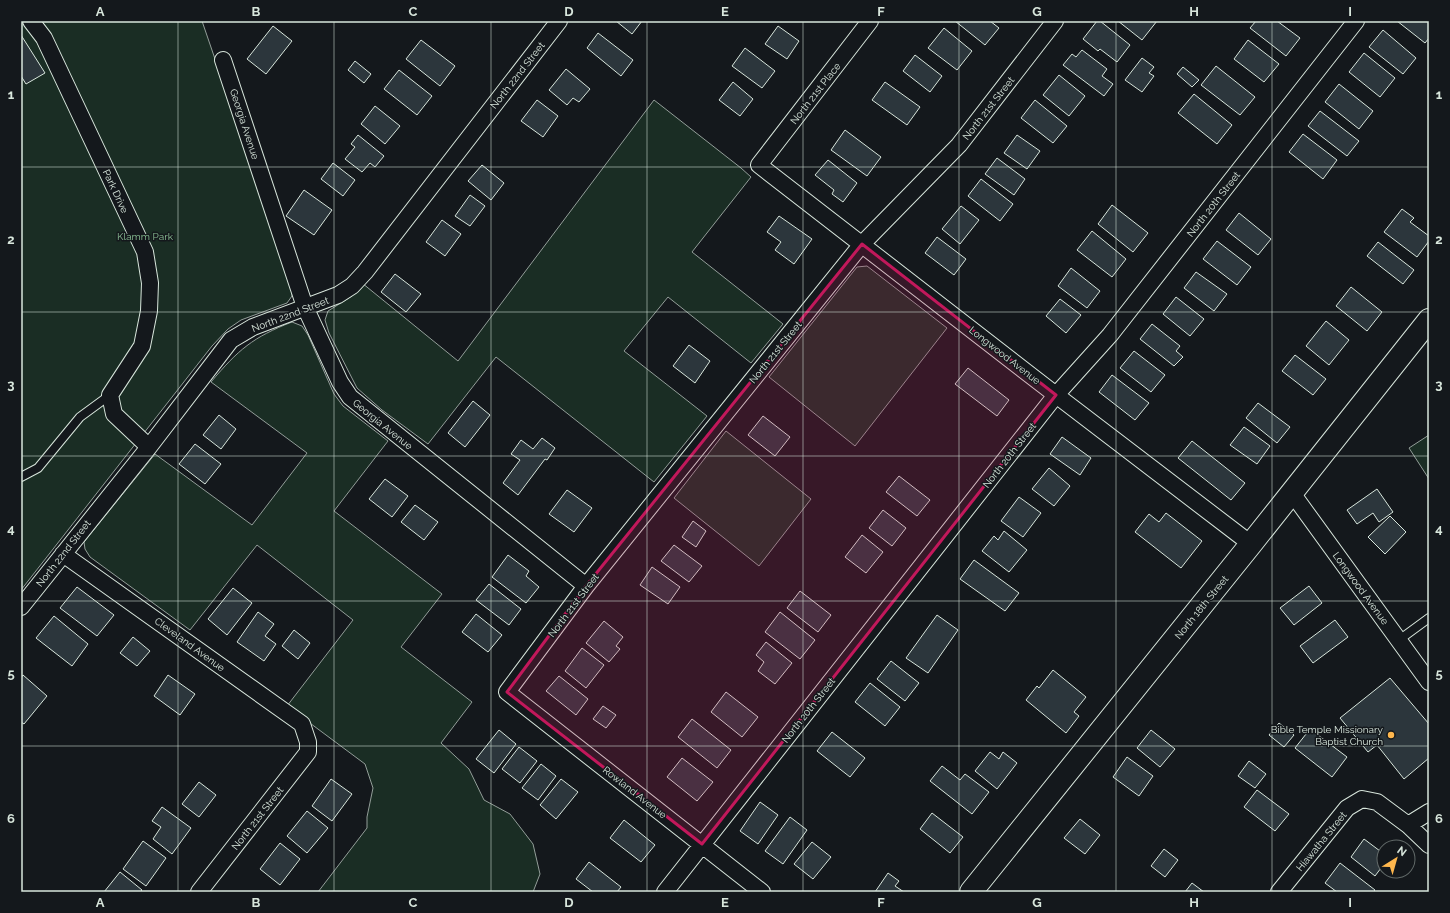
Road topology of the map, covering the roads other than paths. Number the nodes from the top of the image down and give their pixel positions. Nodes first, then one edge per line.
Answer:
1 (31, 21) edge
2 (559, 21) edge
3 (870, 21) edge
4 (1055, 21) edge
5 (1356, 21) edge
6 (223, 60) dead end
7 (759, 165) joint
8 (862, 244) junction
9 (305, 307) junction
10 (1429, 320) edge
11 (110, 395) junction
12 (1056, 396) junction
13 (149, 447) junction
14 (21, 477) edge
15 (1292, 493) junction
16 (1252, 544) junction
17 (63, 554) junction
18 (586, 586) junction
19 (21, 607) edge
20 (1429, 618) edge
21 (1399, 640) junction
22 (1429, 682) edge
23 (507, 692) joint
24 (308, 742) joint
25 (1429, 812) edge
26 (1408, 825) junction
27 (702, 844) junction
28 (1429, 845) edge
29 (199, 892) edge
30 (665, 892) edge
31 (762, 892) edge
32 (971, 892) edge
33 (1279, 892) edge

1 - 11 street, Park Drive
2 - 9 street, North 22nd Street
3 - 7 street, North 21st Place
4 - 8 street, North 21st Street
5 - 12 street, North 20th Street
6 - 9 street, Georgia Avenue
7 - 8 street, Longwood Avenue
8 - 12 street, Longwood Avenue
8 - 18 street, North 21st Street
9 - 13 street, North 22nd Street
9 - 18 street, Georgia Avenue
10 - 15 main road, North 18th Street
11 - 13 street
11 - 14 lane
12 - 16 street, Longwood Avenue
12 - 27 street, North 20th Street
13 - 17 street, North 22nd Street
15 - 16 main road, North 18th Street
15 - 21 street, Longwood Avenue
16 - 32 main road, North 18th Street
17 - 19 street, North 22nd Street
17 - 24 street, Cleveland Avenue
18 - 23 street, North 21st Street
20 - 21 lane
21 - 22 street, Longwood Avenue
23 - 27 street, Rowland Avenue
24 - 29 street, North 21st Street
25 - 26 street
26 - 28 street
26 - 33 street, Hiawatha Street
27 - 30 street, North 20th Street
27 - 31 street, Rowland Avenue

